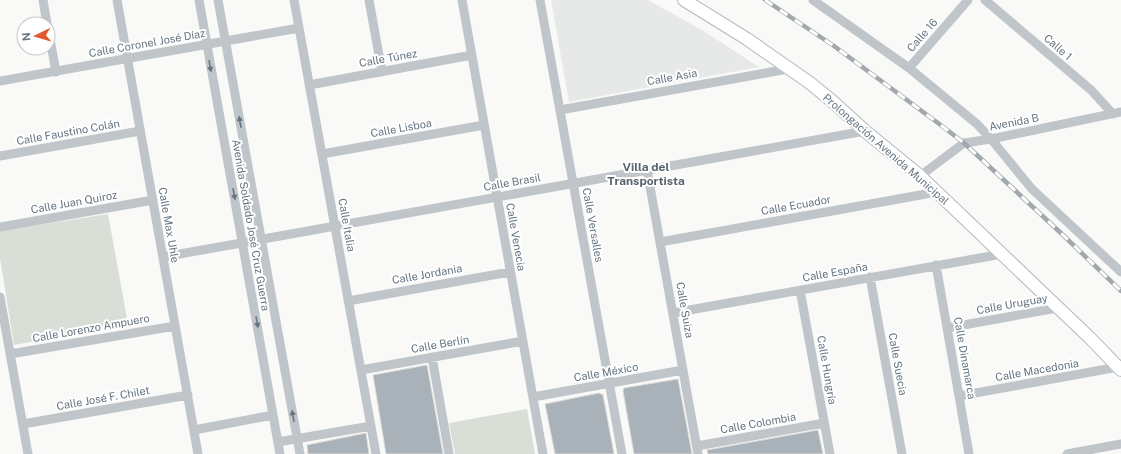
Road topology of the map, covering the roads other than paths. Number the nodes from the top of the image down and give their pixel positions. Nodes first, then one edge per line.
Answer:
1 (43, 0) edge
2 (117, 0) edge
3 (199, 0) edge
4 (218, 0) edge
5 (294, 0) edge
6 (369, 0) edge
7 (462, 0) edge
8 (540, 0) edge
9 (684, 0) edge
10 (813, 0) edge
11 (968, 0) edge
12 (985, 0) edge
13 (46, 16) edge
14 (299, 28) junction
15 (226, 41) junction
16 (207, 45) junction
17 (472, 55) junction
18 (53, 56) edge
19 (128, 59) junction
20 (909, 68) junction
21 (788, 69) junction
22 (56, 72) junction
23 (382, 72) junction
24 (0, 82) edge
25 (309, 85) junction
26 (560, 110) junction
27 (1117, 113) edge
28 (484, 125) junction
29 (140, 131) junction
30 (865, 131) junction
31 (991, 139) junction
32 (322, 154) junction
33 (0, 156) edge
34 (647, 170) junction
35 (920, 176) junction
36 (573, 184) junction
37 (937, 192) junction
38 (497, 197) junction
39 (153, 200) junction
40 (335, 226) junction
41 (0, 227) edge
42 (261, 240) junction
43 (660, 242) junction
44 (242, 243) junction
45 (1002, 254) junction
46 (163, 257) junction
47 (936, 266) junction
48 (510, 272) junction
49 (1121, 272) edge
50 (870, 277) junction
51 (800, 290) junction
52 (0, 297) edge
53 (348, 301) junction
54 (1057, 308) junction
55 (673, 313) junction
56 (175, 326) junction
57 (947, 328) junction
58 (523, 341) junction
59 (10, 354) junction
60 (432, 357) junction
61 (1120, 368) edge
62 (361, 370) junction
63 (683, 370) junction
64 (609, 384) junction
65 (188, 394) junction
66 (960, 396) junction
67 (533, 397) junction
68 (273, 415) junction
69 (824, 423) junction
70 (23, 424) junction
71 (371, 426) junction
72 (194, 430) junction
73 (297, 439) junction
74 (278, 442) junction
75 (1121, 444) edge
76 (698, 450) edge
77 (28, 454) edge
78 (198, 454) edge
79 (280, 454) edge
80 (300, 454) edge
81 (376, 454) edge
82 (449, 454) edge
83 (543, 454) edge
84 (622, 454) edge
85 (830, 454) edge
86 (902, 454) edge
87 (969, 454) edge
88 (1067, 454) edge

1 - 13 street
2 - 19 street, Calle Max Uhle
3 - 16 street, Avenida Soldado José Cruz Guerra
4 - 15 street, Avenida Soldado José Cruz Guerra
5 - 14 street, Calle Italia
6 - 23 street
7 - 17 street, Calle Venecia
8 - 26 street, Calle Versalles
9 - 21 main road, Prolongación Avenida Municipal
10 - 20 street
11 - 20 street, Calle 16
12 - 27 street, Calle 1
14 - 15 street, Calle Coronel José Díaz
14 - 25 street, Calle Italia
15 - 16 street, Calle Coronel José Díaz
42 -> 15 street, Avenida Soldado José Cruz Guerra
16 - 19 street, Calle Coronel José Díaz
16 -> 44 street, Avenida Soldado José Cruz Guerra
17 - 23 street, Calle Túnez
17 - 28 street, Calle Venecia
18 - 22 street
19 - 22 street, Calle Coronel José Díaz
19 - 29 street, Calle Max Uhle
20 - 31 street
21 - 26 street, Calle Asia
21 - 30 main road, Prolongación Avenida Municipal
22 - 24 street, Calle Coronel José Díaz
23 - 25 street, Calle Túnez
25 - 32 street, Calle Italia
26 - 36 street, Calle Versalles
27 - 31 street, Avenida B
28 - 32 street, Calle Lisboa
28 - 38 street, Calle Venecia
29 - 33 street, Calle Faustino Colán
29 - 39 street, Calle Max Uhle
30 - 34 street, Calle Brasil
30 - 35 main road, Prolongación Avenida Municipal
31 - 35 street, Avenida B
31 - 49 street
32 - 40 street, Calle Italia
34 - 36 street, Calle Brasil
34 - 43 street, Calle Suiza
35 - 37 main road, Prolongación Avenida Municipal
36 - 38 street, Calle Brasil
36 - 64 street, Calle Versalles
37 - 43 street, Calle Ecuador
37 - 45 main road, Prolongación Avenida Municipal
38 - 40 street, Calle Brasil
38 - 48 street, Calle Venecia
39 - 41 street, Calle Juan Quiroz
39 - 46 street, Calle Max Uhle
40 - 42 street, Calle Brasil
40 - 53 street, Calle Italia
42 - 44 street, Calle Brasil
73 -> 42 street, Avenida Soldado José Cruz Guerra
43 - 55 street, Calle Suiza
44 - 46 street, Calle Brasil
44 -> 68 street, Avenida Soldado José Cruz Guerra
45 - 47 street, Calle España
45 - 54 main road, Prolongación Avenida Municipal
46 - 56 street, Calle Max Uhle
47 - 50 street, Calle España
47 - 57 street, Calle Dinamarca
48 - 53 street, Calle Jordania
48 - 58 street, Calle Venecia
50 - 51 street, Calle España
50 - 86 street, Calle Suecia
51 - 55 street, Calle España
51 - 69 street, Calle Hungría
52 - 59 street
53 - 62 street, Calle Italia
54 - 57 street, Calle Uruguay
54 - 61 main road, Prolongación Avenida Municipal
55 - 63 street, Calle Suiza
56 - 59 street, Calle Lorenzo Ampuero
56 - 65 street, Calle Max Uhle
57 - 66 street, Calle Dinamarca
58 - 60 street, Calle Berlín
58 - 67 street, Calle Venecia
59 - 70 street
60 - 62 street, Calle Berlín
60 - 82 street
61 - 66 street, Calle Macedonia
62 - 71 street, Calle Italia
63 - 64 street, Calle México
63 - 76 street, Calle Suiza
64 - 67 street, Calle México
64 - 84 street, Calle Versalles
65 - 70 street, Calle José F. Chilet
65 - 72 street, Calle Max Uhle
66 - 87 street, Calle Dinamarca
67 - 83 street, Calle Venecia
68 - 72 street
68 - 74 street, Avenida Soldado José Cruz Guerra
69 - 76 street, Calle Colombia
69 - 85 street, Calle Hungría
70 - 77 street
71 - 73 street
71 - 81 street, Calle Italia
72 - 78 street, Calle Max Uhle
73 - 74 street
73 - 80 street, Avenida Soldado José Cruz Guerra
74 - 79 street, Avenida Soldado José Cruz Guerra
75 - 88 street

